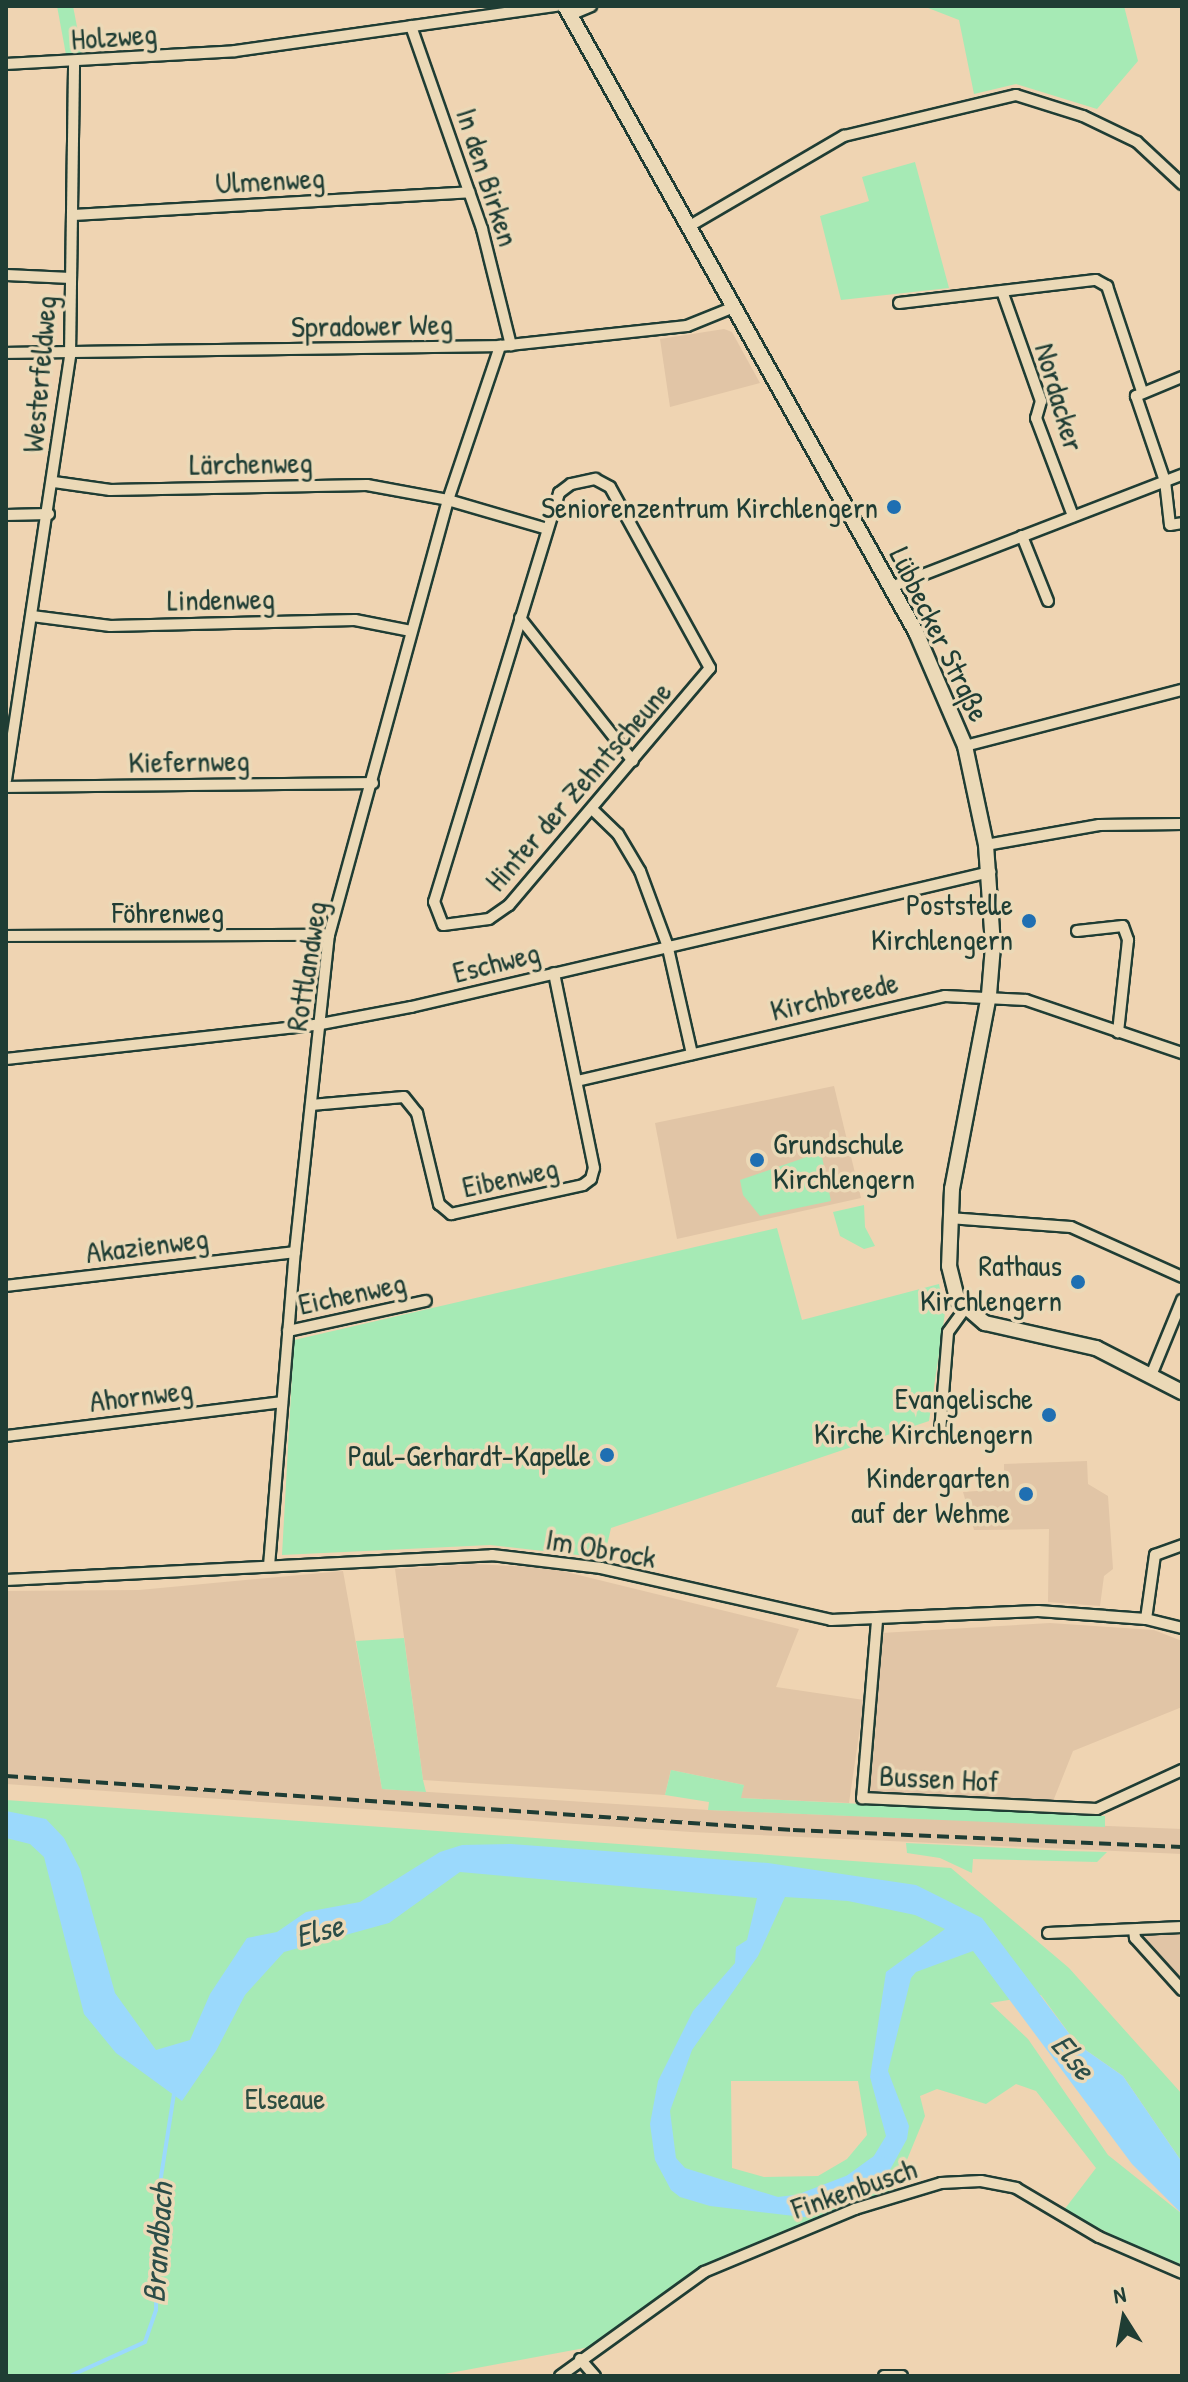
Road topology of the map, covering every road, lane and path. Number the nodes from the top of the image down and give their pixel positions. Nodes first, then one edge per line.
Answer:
1 (557, 6) edge
2 (591, 6) edge
3 (567, 11) edge
4 (411, 26) junction
5 (6, 64) edge
6 (74, 64) junction
7 (1182, 184) edge
8 (469, 192) junction
9 (74, 215) junction
10 (688, 227) junction
11 (6, 275) edge
12 (71, 278) junction
13 (1002, 291) junction
14 (899, 303) dead end
15 (734, 307) junction
16 (505, 346) junction
17 (6, 353) edge
18 (70, 355) junction
19 (1182, 377) edge
20 (1142, 391) junction
21 (1182, 475) edge
22 (1165, 481) junction
23 (54, 482) junction
24 (448, 500) junction
25 (49, 514) junction
26 (6, 515) edge
27 (1073, 516) junction
28 (1182, 523) edge
29 (547, 529) junction
30 (1022, 536) junction
31 (891, 587) junction
32 (1048, 601) dead end
33 (32, 616) junction
34 (520, 618) junction
35 (411, 631) junction
36 (1182, 690) edge
37 (965, 746) junction
38 (633, 761) junction
39 (6, 780) edge
40 (373, 783) junction
41 (6, 787) edge
42 (592, 809) junction
43 (1182, 824) edge
44 (986, 845) junction
45 (990, 872) junction
46 (1077, 931) dead end
47 (329, 935) junction
48 (6, 936) edge
49 (667, 944) junction
50 (554, 973) junction
51 (989, 995) junction
52 (321, 1024) junction
53 (1118, 1032) junction
54 (1182, 1053) edge
55 (692, 1054) junction
56 (6, 1059) edge
57 (577, 1081) junction
58 (311, 1105) junction
59 (949, 1218) junction
60 (295, 1252) junction
61 (1182, 1277) edge
62 (6, 1286) edge
63 (1182, 1300) edge
64 (426, 1301) dead end
65 (964, 1310) junction
66 (288, 1331) junction
67 (1152, 1373) junction
68 (1182, 1392) edge
69 (282, 1402) junction
70 (940, 1432) dead end
71 (6, 1436) edge
72 (1182, 1545) edge
73 (269, 1566) junction
74 (6, 1580) edge
75 (1146, 1619) junction
76 (877, 1621) junction
77 (1182, 1628) edge
78 (1182, 1770) edge
79 (1182, 1927) edge
80 (1134, 1930) junction
81 (1048, 1933) dead end
82 (1182, 1990) edge
83 (1182, 2273) edge
84 (580, 2359) junction
85 (560, 2376) edge
86 (595, 2376) edge
87 (884, 2376) edge
88 (902, 2376) edge

1 - 4 street, Holzweg
2 - 3 street
3 - 10 street, Lübbecker Straße
4 - 6 street, Holzweg
4 - 8 street, In den Birken
5 - 6 street, Holzweg
6 - 9 street, Westerfeldweg
7 - 10 street
8 - 9 street, Ulmenweg
8 - 16 street, In den Birken
9 - 12 street, Westerfeldweg
10 - 15 street, Lübbecker Straße
11 - 12 street
12 - 18 street, Westerfeldweg
13 - 14 street
13 - 20 street
13 - 27 street, Nordacker
15 - 16 street, Spradower Weg
15 - 31 street, Lübbecker Straße
16 - 18 street, Spradower Weg
16 - 24 street, Rottlandweg
17 - 18 street, Spradower Weg
18 - 23 street, Westerfeldweg
19 - 20 street
20 - 22 street
21 - 22 street
22 - 27 street
22 - 28 street
23 - 24 street, Lärchenweg
23 - 25 street, Westerfeldweg
24 - 29 street, Lärchenweg
24 - 35 street, Rottlandweg
25 - 26 street
25 - 33 street, Westerfeldweg
27 - 30 street
29 - 34 street, Hinter der Zehntscheune
29 - 38 street, Hinter der Zehntscheune
30 - 31 street
30 - 32 street
31 - 37 street, Lübbecker Straße
33 - 35 street, Lindenweg
33 - 39 street, Westerfeldweg
34 - 38 street
34 - 42 street, Hinter der Zehntscheune
35 - 40 street, Rottlandweg
36 - 37 street
37 - 44 street, Lübbecker Straße
38 - 42 street, Hinter der Zehntscheune
40 - 41 street, Kiefernweg
40 - 47 street, Rottlandweg
42 - 49 street
43 - 44 street
44 - 45 street, Lübbecker Straße
45 - 49 street, Eschweg
45 - 51 street, Lübbecker Straße
46 - 53 street
47 - 48 street, Föhrenweg
47 - 52 street, Rottlandweg
49 - 50 street, Eschweg
49 - 55 street
50 - 52 street, Eschweg
50 - 57 street, Eibenweg
51 - 53 street, Kirchbreede
51 - 55 street, Kirchbreede
51 - 59 street, Lübbecker Straße
52 - 56 street, Eschweg
52 - 58 street, Rottlandweg
53 - 54 street, Kirchbreede
55 - 57 street, Kirchbreede
57 - 58 street, Eibenweg
58 - 60 street, Rottlandweg
59 - 61 street
59 - 65 street, Lübbecker Straße
60 - 62 street, Akazienweg
60 - 66 street, Rottlandweg
63 - 67 street
64 - 66 street, Eichenweg
65 - 67 street
65 - 70 street
66 - 69 street, Rottlandweg
67 - 68 street
69 - 71 street, Ahornweg
69 - 73 street, Rottlandweg
72 - 75 street
73 - 74 street, Im Obrock
73 - 76 street, Im Obrock
75 - 76 street, Im Obrock
75 - 77 street, Im Obrock
76 - 78 street, Bussen Hof
79 - 80 street
80 - 81 street
80 - 82 street
83 - 84 street, Finkenbusch
84 - 85 street, Finkenbusch
84 - 86 street
87 - 88 street

